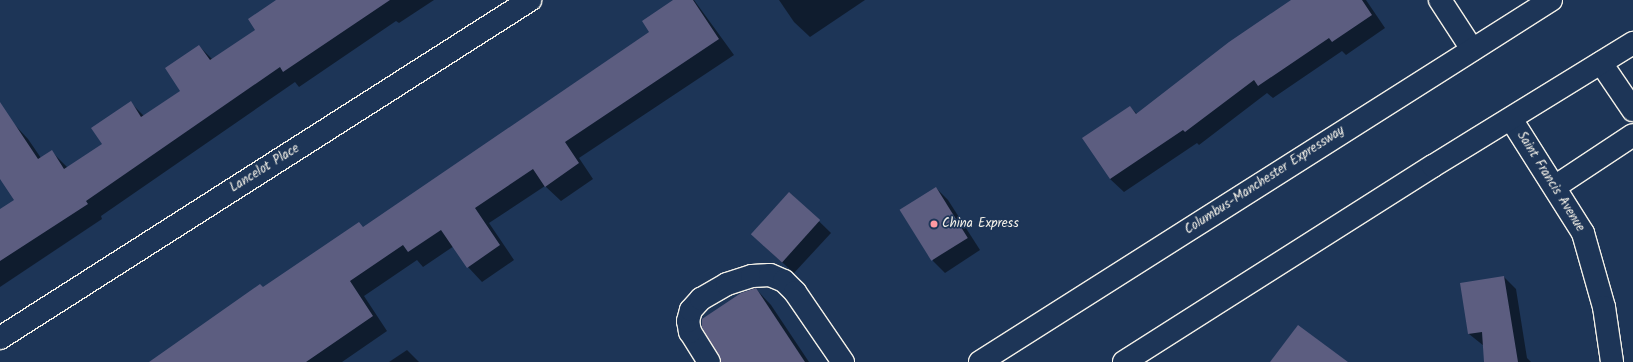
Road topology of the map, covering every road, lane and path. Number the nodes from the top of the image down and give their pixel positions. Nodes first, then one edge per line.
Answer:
1 (530, 0) edge
2 (1440, 0) edge
3 (1551, 0) edge
4 (1633, 43) edge
5 (1472, 49) junction
6 (1601, 63) junction
7 (1633, 110) edge
8 (1511, 119) junction
9 (1633, 135) edge
10 (1556, 186) junction
11 (0, 338) edge
12 (709, 362) edge
13 (844, 362) edge
14 (980, 362) edge
15 (1124, 362) edge
16 (1612, 362) edge

1 - 11 main road, Lancelot Place
2 - 5 main road
3 - 5 main road, Columbus-Manchester Expressway
4 - 6 main road
5 - 14 main road, Columbus-Manchester Expressway
6 - 7 main road
6 - 8 main road
8 - 10 main road, Saint Francis Avenue
8 - 15 main road
9 - 10 main road
10 - 16 main road, Saint Francis Avenue
12 - 13 main road

